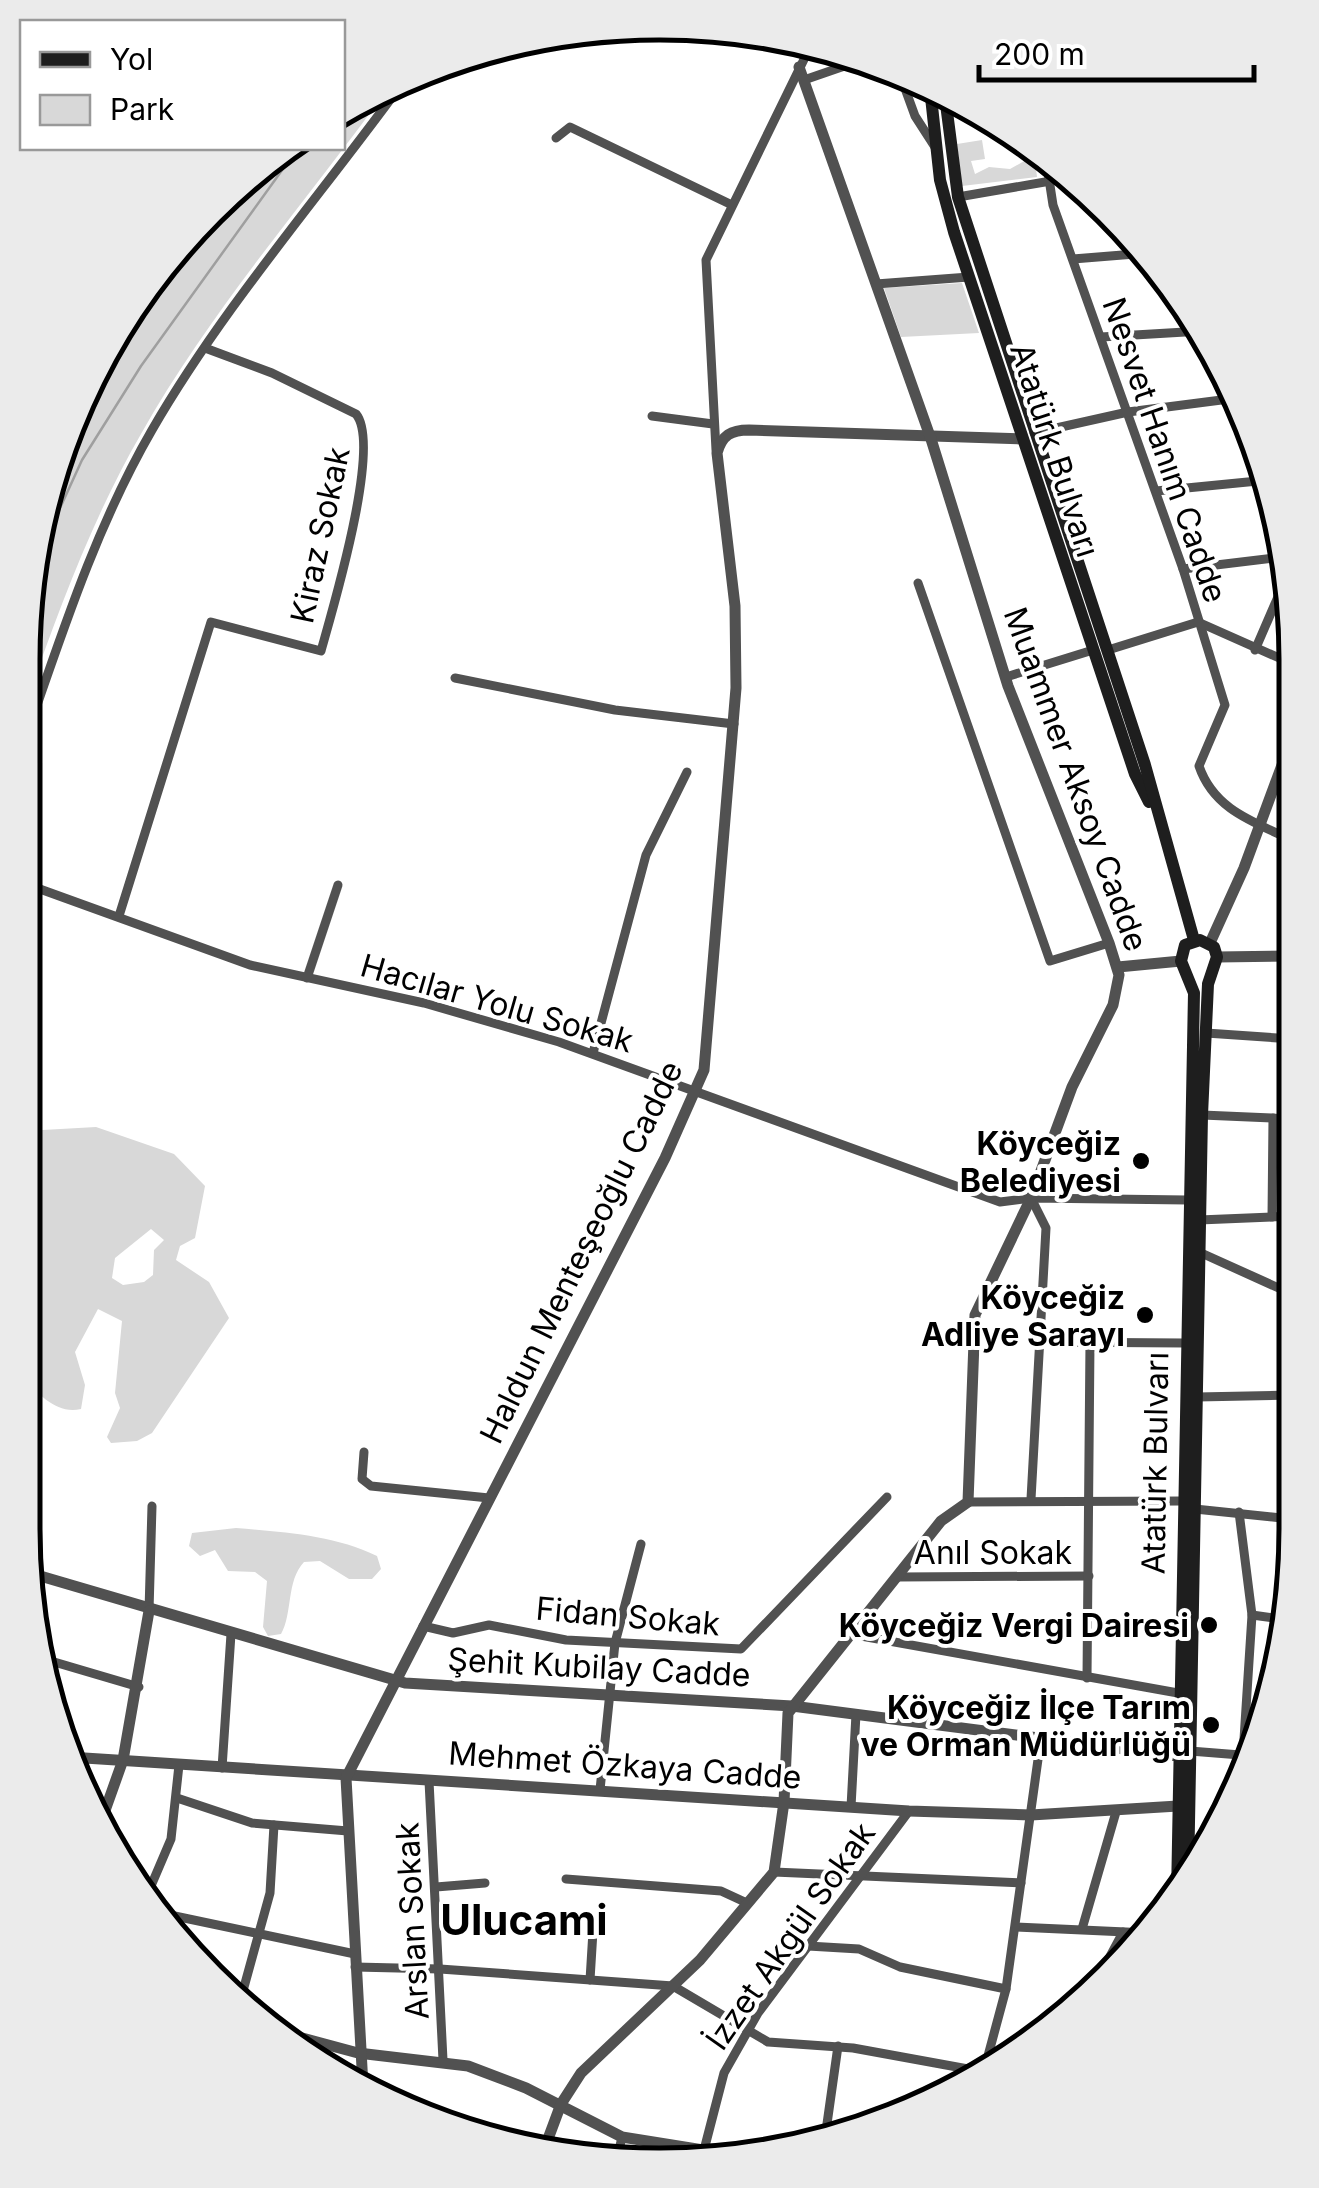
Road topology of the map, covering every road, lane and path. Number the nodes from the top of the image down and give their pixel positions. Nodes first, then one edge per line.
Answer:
1 (807, 58) edge
2 (837, 66) edge
3 (802, 74) junction
4 (906, 91) edge
5 (932, 103) edge
6 (386, 104) edge
7 (947, 111) edge
8 (556, 138) dead end
9 (937, 150) junction
10 (1047, 176) edge
11 (1047, 180) junction
12 (1051, 180) edge
13 (958, 197) junction
14 (732, 205) junction
15 (1128, 255) edge
16 (1073, 259) junction
17 (969, 277) junction
18 (876, 284) junction
19 (1185, 331) edge
20 (1101, 337) junction
21 (205, 348) junction
22 (1222, 400) edge
23 (1128, 412) junction
24 (652, 416) dead end
25 (713, 424) junction
26 (1029, 436) junction
27 (931, 438) junction
28 (717, 453) junction
29 (1253, 481) edge
30 (1156, 490) junction
31 (1270, 558) edge
32 (1183, 568) junction
33 (918, 582) dead end
34 (1276, 601) edge
35 (1198, 622) junction
36 (1101, 650) junction
37 (1255, 650) junction
38 (1279, 659) edge
39 (1006, 677) junction
40 (455, 678) dead end
41 (40, 699) edge
42 (734, 724) junction
43 (686, 772) dead end
44 (1279, 773) edge
45 (1260, 824) junction
46 (1279, 834) edge
47 (338, 885) dead end
48 (40, 889) edge
49 (119, 916) junction
50 (1194, 940) junction
51 (1210, 943) junction
52 (1110, 944) junction
53 (1279, 956) edge
54 (1218, 957) junction
55 (1118, 967) junction
56 (1184, 967) junction
57 (1212, 971) junction
58 (307, 978) junction
59 (1206, 1033) junction
60 (1279, 1038) edge
61 (593, 1053) junction
62 (697, 1091) junction
63 (1202, 1114) junction
64 (1273, 1118) junction
65 (1279, 1119) edge
66 (1031, 1198) junction
67 (1187, 1200) junction
68 (1272, 1217) junction
69 (1279, 1217) edge
70 (1199, 1220) junction
71 (1198, 1252) junction
72 (1279, 1288) edge
73 (1036, 1342) junction
74 (1090, 1342) junction
75 (1184, 1343) junction
76 (1279, 1395) edge
77 (1197, 1398) junction
78 (364, 1452) dead end
79 (887, 1497) dead end
80 (489, 1498) junction
81 (1031, 1499) junction
82 (1089, 1500) junction
83 (1182, 1501) junction
84 (968, 1502) junction
85 (152, 1506) dead end
86 (1195, 1509) junction
87 (1239, 1512) junction
88 (1279, 1517) edge
89 (641, 1544) dead end
90 (42, 1576) edge
91 (1089, 1576) junction
92 (898, 1577) junction
93 (149, 1611) junction
94 (1252, 1615) junction
95 (1272, 1618) edge
96 (423, 1626) junction
97 (231, 1634) junction
98 (850, 1634) junction
99 (615, 1643) junction
100 (55, 1662) edge
101 (1087, 1678) junction
102 (394, 1681) junction
103 (139, 1687) junction
104 (1178, 1694) junction
105 (608, 1696) junction
106 (792, 1706) junction
107 (856, 1714) junction
108 (1250, 1715) edge
109 (1041, 1738) junction
110 (1184, 1753) junction
111 (1236, 1755) edge
112 (84, 1758) edge
113 (124, 1760) junction
114 (179, 1765) junction
115 (222, 1768) junction
116 (346, 1778) junction
117 (430, 1780) junction
118 (600, 1790) junction
119 (177, 1798) junction
120 (784, 1802) junction
121 (1178, 1806) junction
122 (107, 1807) edge
123 (851, 1807) junction
124 (909, 1812) junction
125 (1116, 1812) junction
126 (1031, 1815) junction
127 (274, 1825) junction
128 (348, 1832) junction
129 (1187, 1853) edge
130 (1177, 1869) edge
131 (774, 1872) junction
132 (860, 1876) junction
133 (566, 1879) dead end
134 (485, 1883) dead end
135 (1021, 1883) junction
136 (152, 1884) edge
137 (436, 1887) junction
138 (746, 1903) junction
139 (177, 1916) edge
140 (1016, 1928) junction
141 (1082, 1929) junction
142 (593, 1931) dead end
143 (1123, 1932) junction
144 (1129, 1932) edge
145 (260, 1934) junction
146 (808, 1946) junction
147 (1113, 1950) edge
148 (355, 1961) junction
149 (440, 1969) junction
150 (590, 1980) junction
151 (672, 1986) junction
152 (244, 1988) edge
153 (1006, 1989) junction
154 (751, 2032) junction
155 (309, 2040) edge
156 (838, 2046) junction
157 (358, 2053) junction
158 (989, 2053) edge
159 (443, 2060) junction
160 (964, 2068) edge
161 (360, 2070) edge
162 (561, 2104) junction
163 (827, 2125) edge
164 (547, 2137) edge
165 (622, 2137) junction
166 (620, 2147) edge
167 (687, 2147) edge
168 (705, 2147) edge

1 - 3 street
2 - 3 street
3 - 14 street
3 - 18 street, Muammer Aksoy Cadde
4 - 9 street
5 - 9 main road, Atatürk Bulvarı
6 - 21 street
7 - 13 main road, Atatürk Bulvarı
8 - 14 street
9 - 17 main road, Atatürk Bulvarı
10 - 11 street, Nesvet Hanım Cadde
11 - 12 street
11 - 13 street
11 - 16 street, Nesvet Hanım Cadde
13 - 26 main road, Atatürk Bulvarı
14 - 25 street
15 - 16 street
16 - 20 street, Nesvet Hanım Cadde
17 - 18 street
17 - 26 main road, Atatürk Bulvarı
18 - 27 street, Muammer Aksoy Cadde
19 - 20 street
20 - 23 street, Nesvet Hanım Cadde
21 - 41 street
21 - 49 street, Kiraz Sokak
22 - 23 street
23 - 26 street
23 - 30 street, Nesvet Hanım Cadde
24 - 25 street
25 - 28 street
26 - 27 street
26 - 36 main road, Atatürk Bulvarı
27 - 28 street
27 - 39 street, Muammer Aksoy Cadde
28 - 42 street, Haldun Menteşeoğlu Cadde
29 - 30 street
30 - 32 street, Nesvet Hanım Cadde
31 - 32 street
32 - 35 street, Nesvet Hanım Cadde
33 - 52 street
34 - 37 street
35 - 36 street
35 - 37 street
35 - 45 street, Nesvet Hanım Cadde
36 - 39 street
36 - 50 main road, Atatürk Bulvarı
37 - 38 street
39 - 52 street, Muammer Aksoy Cadde
40 - 42 street
42 - 62 street, Haldun Menteşeoğlu Cadde
43 - 61 street
44 - 45 street
45 - 46 street
45 - 51 street
47 - 58 street
48 - 49 street, Hacılar Yolu Sokak
49 - 58 street, Hacılar Yolu Sokak
50 - 51 main road
50 - 56 main road
51 - 54 main road
52 - 55 street, Muammer Aksoy Cadde
53 - 54 street
54 - 57 main road
55 - 56 street
55 - 66 street, Muammer Aksoy Cadde
56 - 57 main road
56 - 67 main road, Atatürk Bulvarı
57 - 59 main road, Atatürk Bulvarı
58 - 61 street, Hacılar Yolu Sokak
59 - 60 street
59 - 63 main road, Atatürk Bulvarı
61 - 62 street, Hacılar Yolu Sokak
62 - 66 street, Hacılar Yolu Sokak
62 - 80 street, Haldun Menteşeoğlu Cadde
63 - 64 street
63 - 70 main road, Atatürk Bulvarı
64 - 65 street
64 - 68 street
66 - 67 street, Hacılar Yolu Sokak
66 - 73 street
66 - 84 street, Muammer Aksoy Cadde
67 - 75 main road, Atatürk Bulvarı
68 - 69 street
68 - 70 street
70 - 71 main road, Atatürk Bulvarı
71 - 72 street
71 - 77 main road, Atatürk Bulvarı
73 - 74 street
73 - 81 street
74 - 75 street
74 - 82 street
75 - 83 main road, Atatürk Bulvarı
76 - 77 street
77 - 86 main road, Atatürk Bulvarı
78 - 80 street
79 - 99 street, Fidan Sokak
80 - 96 street, Haldun Menteşeoğlu Cadde
81 - 82 street
81 - 84 street
82 - 83 street
82 - 91 street
83 - 104 main road, Atatürk Bulvarı
84 - 92 street
85 - 93 street
86 - 87 street
86 - 110 main road, Atatürk Bulvarı
87 - 88 street
87 - 94 street
89 - 99 street
90 - 93 street, Şehit Kubilay Cadde
91 - 92 street, Anıl Sokak
91 - 101 street
92 - 98 street
93 - 97 street, Şehit Kubilay Cadde
93 - 103 street
94 - 95 street
94 - 108 street
96 - 99 street, Fidan Sokak
96 - 102 street, Haldun Menteşeoğlu Cadde
97 - 102 street, Şehit Kubilay Cadde
97 - 115 street
98 - 101 street
98 - 106 street
99 - 105 street
100 - 103 street
101 - 104 street
102 - 105 street, Şehit Kubilay Cadde
102 - 116 street, Haldun Menteşeoğlu Cadde
103 - 113 street
104 - 110 main road, Atatürk Bulvarı
105 - 106 street, Şehit Kubilay Cadde
105 - 118 street
106 - 107 street, Şehit Kubilay Cadde
106 - 120 street
107 - 109 street, Şehit Kubilay Cadde
107 - 123 street
109 - 110 street, Şehit Kubilay Cadde
109 - 126 street
110 - 111 street
110 - 121 main road, Atatürk Bulvarı
110 - 129 main road, Atatürk Bulvarı
112 - 113 street, Mehmet Özkaya Cadde
113 - 114 street, Mehmet Özkaya Cadde
113 - 122 street
114 - 115 street, Mehmet Özkaya Cadde
114 - 119 street
115 - 116 street, Mehmet Özkaya Cadde
116 - 117 street, Mehmet Özkaya Cadde
116 - 128 street, Haldun Menteşeoğlu Cadde
117 - 118 street, Mehmet Özkaya Cadde
117 - 137 street, Arslan Sokak
118 - 120 street, Mehmet Özkaya Cadde
119 - 127 street
119 - 136 street
120 - 123 street, Mehmet Özkaya Cadde
120 - 131 street
121 - 125 street, Mehmet Özkaya Cadde
121 - 130 main road, Atatürk Bulvarı
123 - 124 street, Mehmet Özkaya Cadde
124 - 126 street, Mehmet Özkaya Cadde
124 - 132 street, İzzet Akgül Sokak
125 - 126 street, Mehmet Özkaya Cadde
125 - 141 street
126 - 135 street
127 - 128 street
127 - 145 street
128 - 148 street, Haldun Menteşeoğlu Cadde
131 - 132 street
131 - 138 street
132 - 135 street
132 - 146 street, İzzet Akgül Sokak
133 - 138 street
134 - 137 street
135 - 140 street
137 - 149 street, Arslan Sokak
138 - 151 street
139 - 145 street
140 - 141 street
140 - 153 street
141 - 143 street
142 - 150 street
143 - 144 street
143 - 147 street
145 - 148 street
145 - 152 street
146 - 153 street
146 - 154 street, İzzet Akgül Sokak
148 - 149 street
148 - 157 street, Haldun Menteşeoğlu Cadde
149 - 150 street
149 - 159 street, Arslan Sokak
150 - 151 street
151 - 154 street
151 - 162 street
153 - 158 street
154 - 156 street
154 - 168 street, İzzet Akgül Sokak
155 - 157 street
156 - 160 street
156 - 163 street
157 - 159 street
157 - 161 street, Haldun Menteşeoğlu Cadde
159 - 162 street
162 - 164 street
162 - 165 street
165 - 166 street
165 - 167 street

